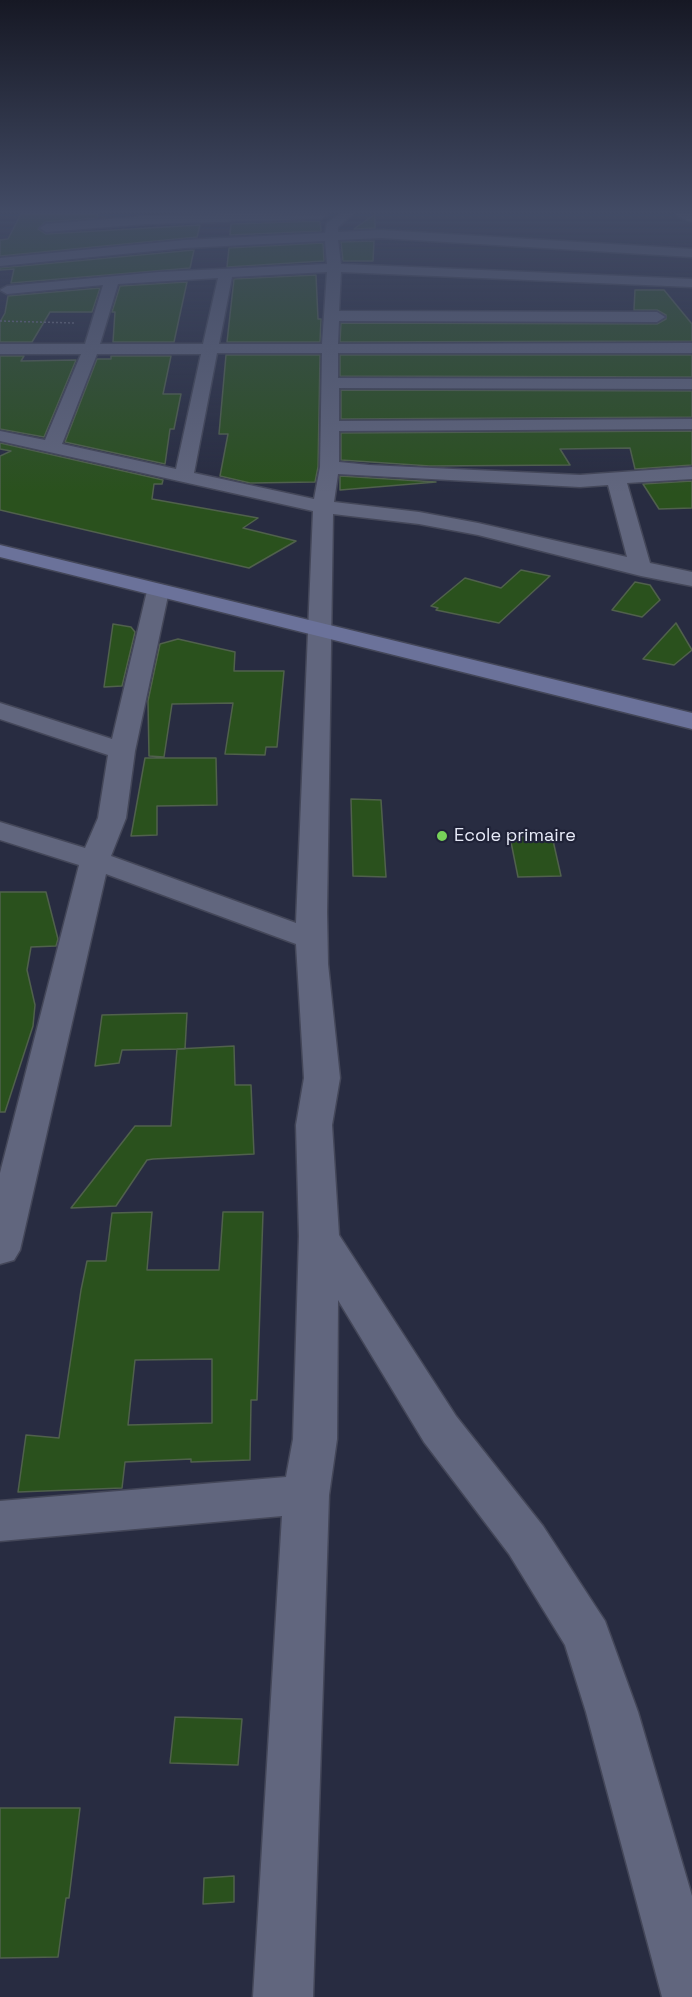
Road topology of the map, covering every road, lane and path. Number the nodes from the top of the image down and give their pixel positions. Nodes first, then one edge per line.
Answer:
1 (103, 307) edge
2 (218, 307) edge
3 (332, 307) edge
4 (503, 307) edge
5 (547, 307) edge
6 (566, 307) edge
7 (652, 307) edge
8 (331, 316) junction
9 (657, 317) junction
10 (208, 348) junction
11 (330, 348) junction
12 (563, 348) junction
13 (685, 348) edge
14 (0, 349) edge
15 (91, 349) junction
16 (330, 383) junction
17 (692, 384) edge
18 (576, 385) junction
19 (692, 424) edge
20 (329, 426) junction
21 (0, 436) edge
22 (51, 448) junction
23 (330, 467) junction
24 (692, 473) edge
25 (184, 476) junction
26 (615, 478) junction
27 (580, 481) junction
28 (473, 495) dead end
29 (421, 499) dead end
30 (323, 507) junction
31 (350, 511) junction
32 (0, 551) edge
33 (641, 569) junction
34 (692, 579) edge
35 (158, 591) junction
36 (320, 631) junction
37 (0, 711) edge
38 (692, 721) edge
39 (122, 751) junction
40 (0, 831) edge
41 (95, 860) junction
42 (312, 939) junction
43 (319, 1236) junction
44 (0, 1250) edge
45 (306, 1495) junction
46 (0, 1521) edge
47 (283, 1997) edge
48 (692, 1997) edge

1 - 15 street
2 - 10 street
3 - 8 street
4 - 8 street
5 - 12 street
6 - 9 street
7 - 9 street
8 - 11 street
9 - 13 street
10 - 11 street
10 - 15 street
10 - 25 street
11 - 12 street
11 - 16 street
12 - 13 street
12 - 18 street
14 - 15 street
15 - 22 street
16 - 18 street
16 - 20 street
17 - 18 street
19 - 20 street
20 - 23 street
21 - 22 street
22 - 25 street
23 - 27 street
23 - 30 street
24 - 26 street
25 - 30 street
26 - 27 street
26 - 33 street
27 - 28 street
29 - 31 street
30 - 31 street
30 - 36 street
31 - 33 street
32 - 35 street
33 - 34 street
35 - 36 street
35 - 39 street
36 - 38 street
36 - 42 street
37 - 39 street
39 - 41 street
40 - 41 street
41 - 42 street
41 - 44 street
42 - 43 street
43 - 45 street
43 - 48 street
45 - 46 street
45 - 47 street

